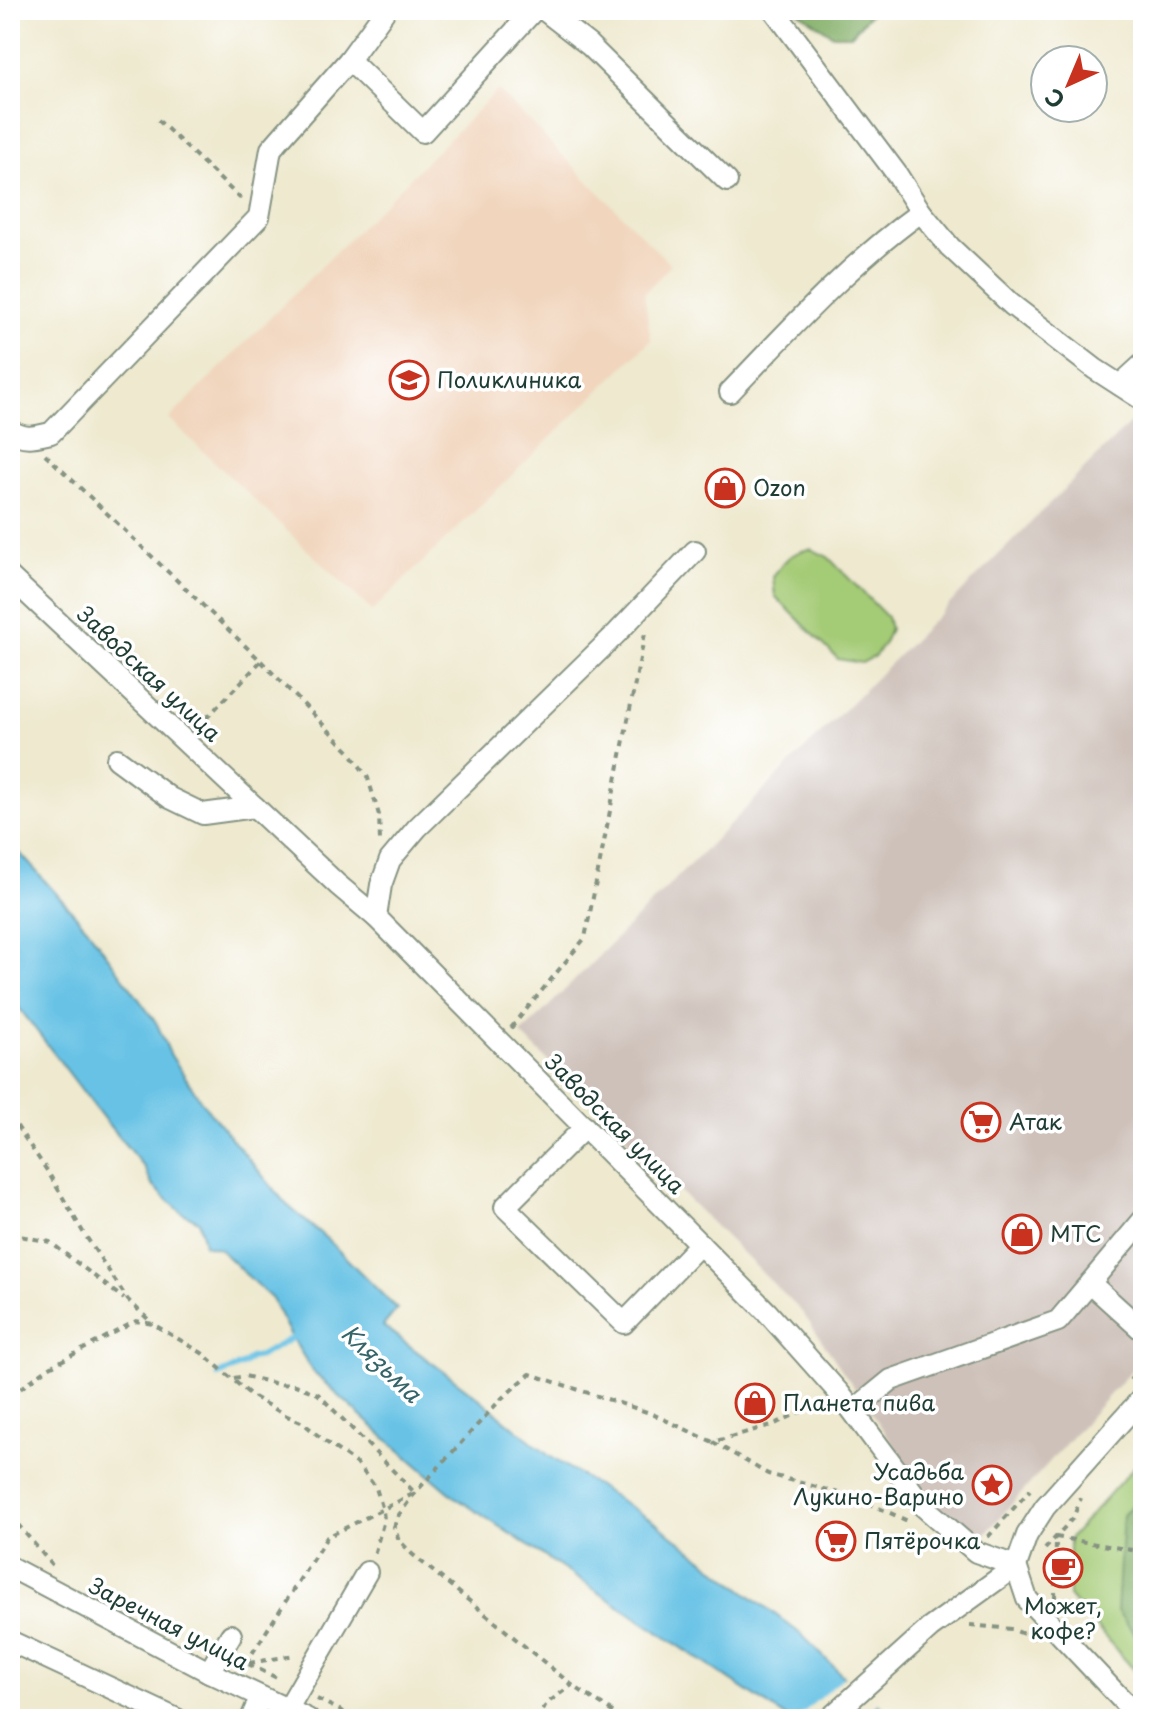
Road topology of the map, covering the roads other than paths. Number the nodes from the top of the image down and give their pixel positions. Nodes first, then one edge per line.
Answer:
1 (534, 10) edge
2 (544, 10) edge
3 (774, 10) edge
4 (384, 11) edge
5 (349, 60) junction
6 (727, 181) dead end
7 (921, 212) junction
8 (1143, 364) edge
9 (1120, 385) junction
10 (730, 392) dead end
11 (1143, 400) edge
12 (18, 433) edge
13 (695, 551) dead end
14 (10, 577) edge
15 (117, 759) dead end
16 (255, 807) junction
17 (376, 917) junction
18 (585, 1127) junction
19 (1143, 1220) edge
20 (700, 1244) junction
21 (1090, 1283) junction
22 (1143, 1331) edge
23 (1143, 1397) edge
24 (853, 1411) junction
25 (1016, 1566) junction
26 (10, 1567) edge
27 (367, 1572) road end
28 (10, 1641) edge
29 (226, 1643) road end
30 (209, 1672) junction
31 (260, 1698) junction
32 (287, 1710) junction
33 (177, 1719) edge
34 (251, 1719) edge
35 (308, 1719) edge
36 (829, 1719) edge
37 (1140, 1719) edge

1 - 5 street
2 - 6 street
3 - 7 street
4 - 5 street
5 - 12 street
7 - 9 street
7 - 10 street
8 - 9 street
9 - 11 street
13 - 17 street
14 - 16 street, Заводская улица
15 - 16 street
16 - 17 street, Заводская улица
17 - 18 street, Заводская улица
18 - 20 street, Заводская улица
18 - 20 street
19 - 21 street
20 - 24 street, Заводская улица
21 - 22 street
21 - 24 street
23 - 25 street
24 - 25 street, Заводская улица
25 - 36 street
25 - 37 street
26 - 30 street, Заречная улица
27 - 32 street
28 - 33 street
29 - 30 street
30 - 31 street, Заречная улица
31 - 32 street, Заречная улица
31 - 34 street
32 - 35 street, Заречная улица

